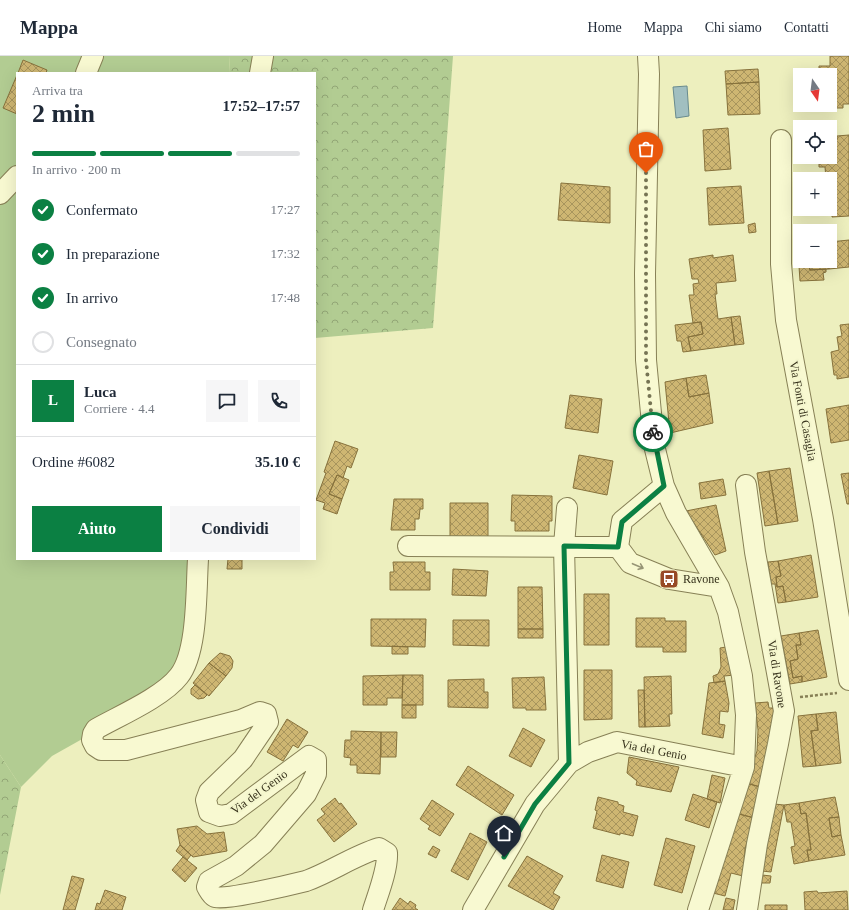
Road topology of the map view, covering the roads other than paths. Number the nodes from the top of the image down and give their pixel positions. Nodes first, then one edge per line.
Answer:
1 (93, 56) edge
2 (263, 56) edge
3 (648, 56) edge
4 (86, 72) edge
5 (260, 72) edge
6 (781, 140) dead end
7 (16, 177) edge
8 (0, 194) edge
9 (664, 486) junction
10 (746, 486) dead end
11 (567, 508) dead end
12 (408, 546) dead end
13 (564, 546) junction
14 (618, 547) junction
15 (198, 560) edge
16 (718, 587) junction
17 (849, 680) edge
18 (569, 763) junction
19 (744, 768) junction
20 (373, 910) edge
21 (473, 910) edge
22 (698, 910) edge
23 (747, 910) edge

1 - 4 street
2 - 5 street
3 - 9 street
6 - 17 street, Via Fonti di Casaglia
7 - 8 street
9 - 14 street
9 - 16 street
10 - 23 street, Via di Ravone
11 - 13 street
12 - 13 street
13 - 14 street
13 - 18 street
14 -> 16 street
15 - 20 street, Via del Genio
16 - 19 street
18 - 19 street, Via del Genio
18 - 21 street, Via del Genio
19 - 22 street

